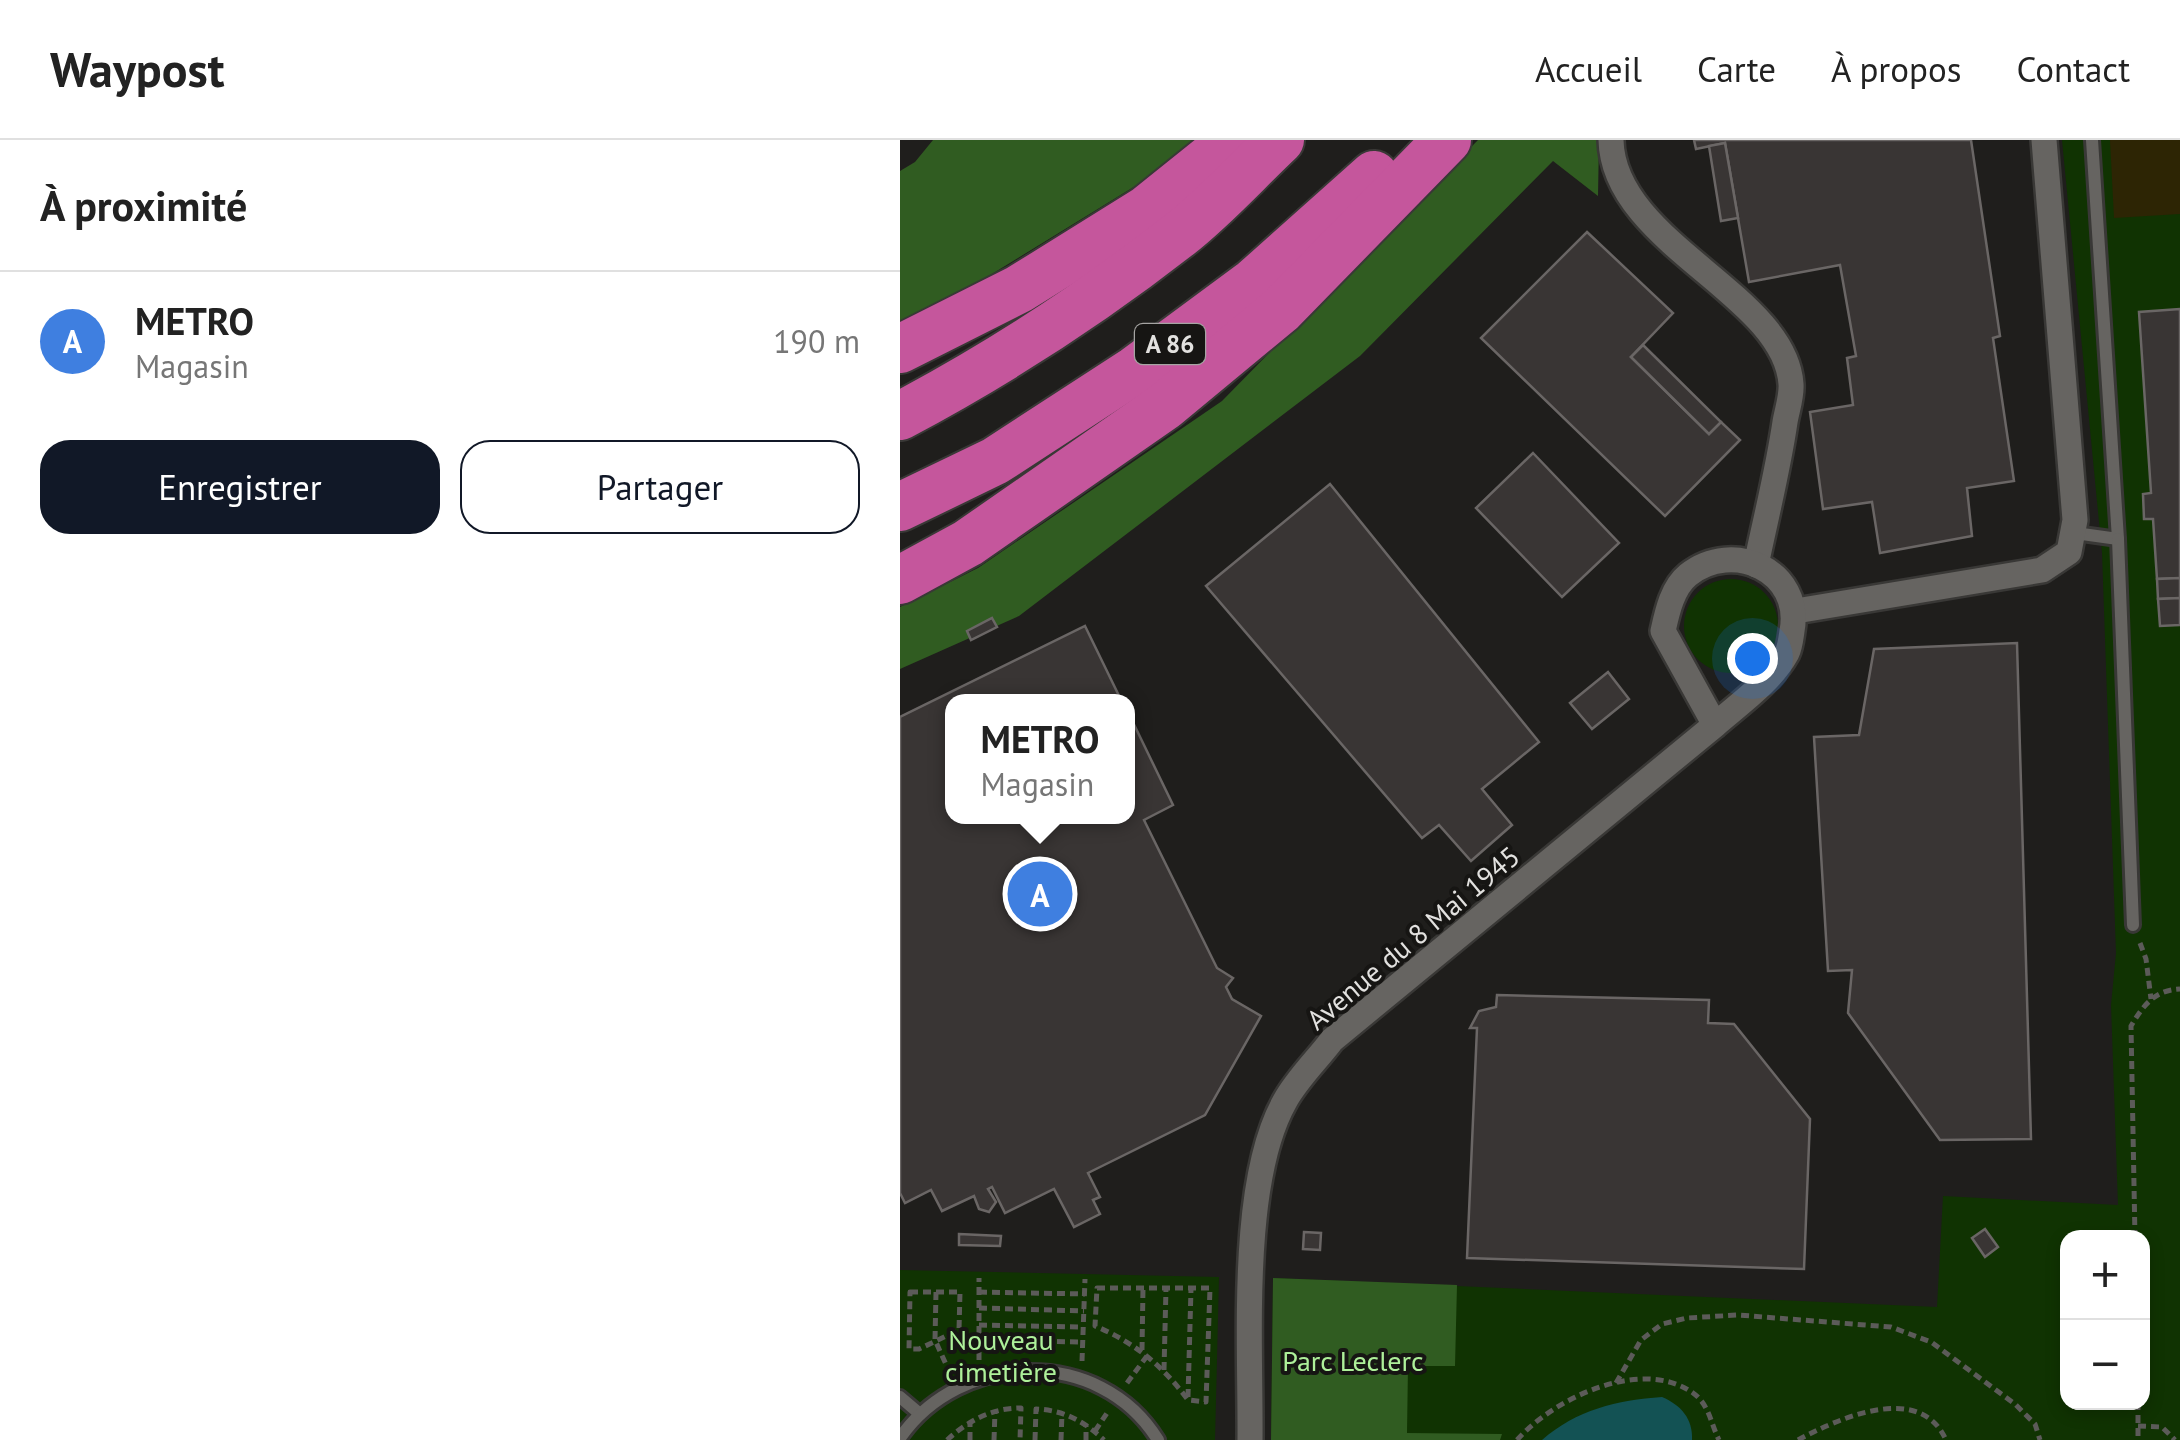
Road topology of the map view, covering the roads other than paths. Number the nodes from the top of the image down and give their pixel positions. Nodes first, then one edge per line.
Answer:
1 (1232, 140) edge
2 (1280, 140) edge
3 (1410, 140) edge
4 (1447, 140) edge
5 (1610, 140) edge
6 (2044, 140) edge
7 (2092, 140) edge
8 (900, 350) edge
9 (900, 416) edge
10 (900, 507) edge
11 (2075, 533) junction
12 (2118, 539) junction
13 (1756, 564) junction
14 (900, 580) edge
15 (1796, 611) junction
16 (1715, 725) junction
17 (2132, 925) road end
18 (900, 1397) edge
19 (920, 1414) junction
20 (900, 1438) edge
21 (1158, 1440) edge
22 (1250, 1440) edge

1 - 8 highway
2 - 9 highway
3 - 10 highway, A 86
4 - 14 highway
5 - 13 street
6 - 11 street
7 - 12 lane
11 - 12 lane
11 - 15 street
12 - 17 lane
13 - 15 street
13 - 16 street
15 - 16 street, Avenue du 8 Mai 1945
16 - 22 street, Avenue du 8 Mai 1945
18 - 19 lane
19 - 20 lane
19 - 21 lane

